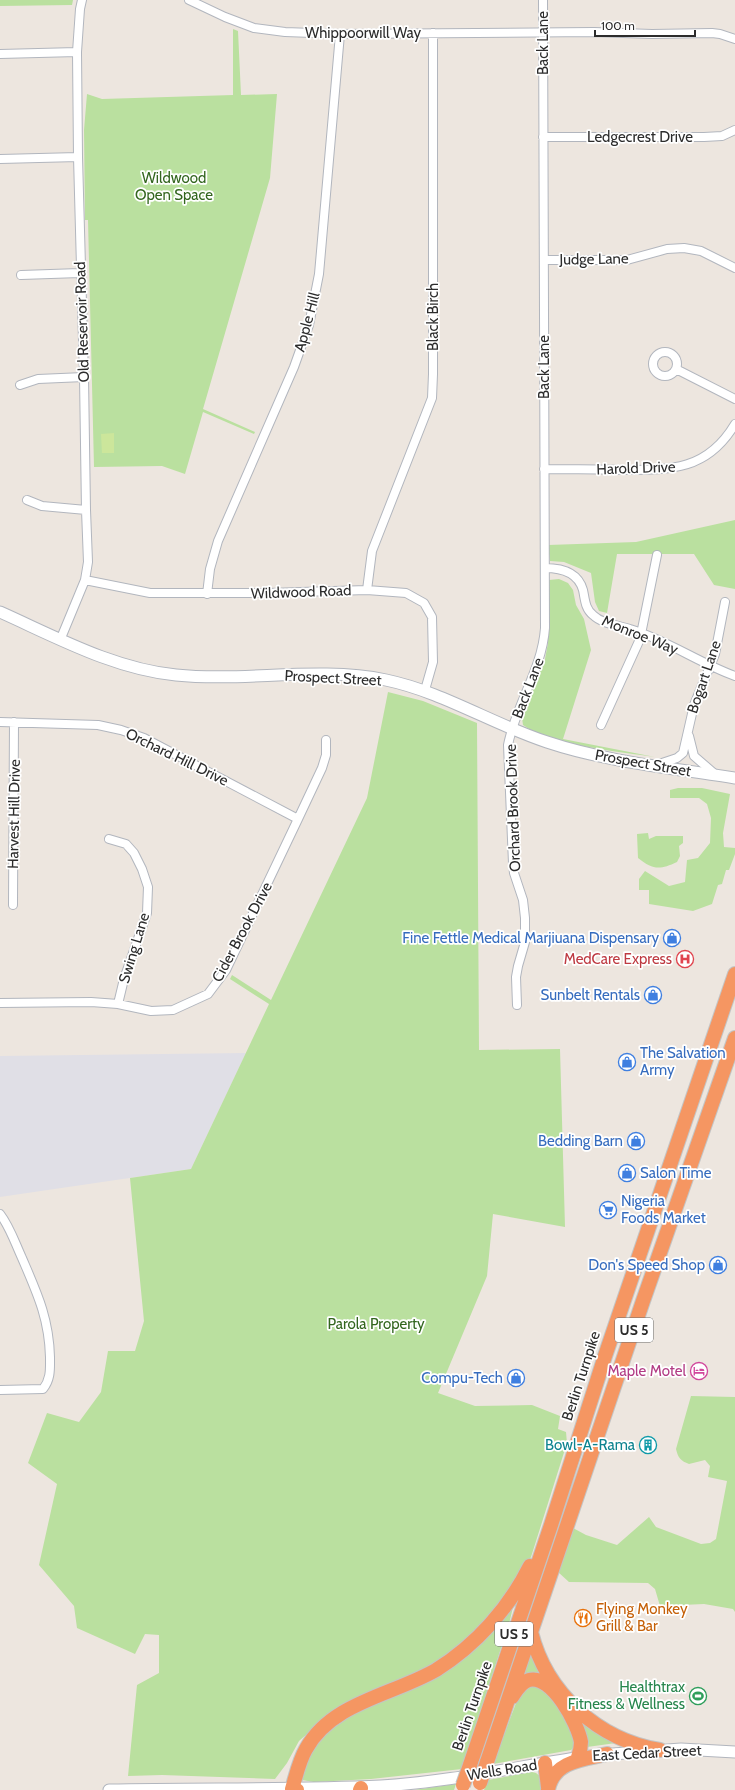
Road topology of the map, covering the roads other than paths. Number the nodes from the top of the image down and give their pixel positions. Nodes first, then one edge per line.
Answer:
1 (82, 0) edge
2 (188, 0) edge
3 (543, 0) edge
4 (543, 32) junction
5 (433, 33) junction
6 (340, 34) junction
7 (735, 39) edge
8 (77, 52) junction
9 (0, 54) edge
10 (735, 130) edge
11 (543, 137) junction
12 (78, 157) junction
13 (0, 159) edge
14 (544, 260) junction
15 (735, 268) edge
16 (80, 273) junction
17 (21, 275) dead end
18 (676, 369) dead end
19 (84, 377) junction
20 (20, 385) dead end
21 (735, 399) edge
22 (735, 424) edge
23 (544, 469) junction
24 (27, 500) dead end
25 (86, 510) junction
26 (657, 555) dead end
27 (545, 568) junction
28 (85, 580) junction
29 (367, 590) junction
30 (207, 594) junction
31 (725, 602) dead end
32 (0, 612) edge
33 (642, 633) junction
34 (61, 638) junction
35 (711, 666) junction
36 (735, 676) edge
37 (425, 690) junction
38 (0, 722) edge
39 (14, 722) junction
40 (601, 725) dead end
41 (512, 728) junction
42 (688, 729) junction
43 (326, 740) dead end
44 (656, 765) junction
45 (716, 775) junction
46 (735, 778) edge
47 (298, 819) junction
48 (109, 839) dead end
49 (13, 905) dead end
50 (735, 974) edge
51 (0, 1003) edge
52 (118, 1004) junction
53 (516, 1005) dead end
54 (715, 1032) junction
55 (735, 1038) edge
56 (0, 1214) edge
57 (0, 1390) edge
58 (551, 1525) junction
59 (531, 1632) junction
60 (557, 1691) junction
61 (505, 1710) junction
62 (660, 1750) junction
63 (735, 1752) edge
64 (608, 1754) junction
65 (578, 1757) junction
66 (560, 1760) joint
67 (545, 1763) junction
68 (479, 1786) edge
69 (462, 1788) edge
70 (162, 1789) edge
71 (360, 1789) edge
72 (548, 1789) edge
73 (109, 1790) edge
74 (295, 1790) edge

1 - 8 street, Old Reservoir Road
2 - 6 street, Whippoorwill Way
3 - 4 street, Back Lane
4 - 5 street, Whippoorwill Way
4 - 7 street
4 - 11 street, Back Lane
5 - 6 street, Whippoorwill Way
5 - 29 street, Black Birch
6 - 30 street, Apple Hill
8 - 9 street
8 - 12 street, Old Reservoir Road
10 - 11 street, Ledgecrest Drive
11 - 14 street, Back Lane
12 - 13 street
12 - 16 street, Old Reservoir Road
14 - 15 street, Judge Lane
14 - 23 street, Back Lane
16 - 17 street
16 - 19 street, Old Reservoir Road
18 - 21 street
19 - 20 street
19 - 25 street, Old Reservoir Road
22 - 23 street, Harold Drive
23 - 27 street, Back Lane
24 - 25 street
25 - 28 street, Old Reservoir Road
26 - 33 street
27 - 33 street, Monroe Way
27 - 41 street, Back Lane
28 - 30 street, Wildwood Road
28 - 34 street, Old Reservoir Road
29 - 30 street, Wildwood Road
29 - 37 street, Wildwood Road
31 - 35 street, Bogart Lane
32 - 34 main road, Prospect Street
33 - 35 street, Monroe Way
33 - 40 street
34 - 37 main road, Prospect Street
35 - 36 street, Monroe Way
35 - 42 street, Bogart Lane
37 - 41 main road, Prospect Street
38 - 39 street, Orchard Hill Drive
39 - 47 street, Orchard Hill Drive
39 - 49 street, Harvest Hill Drive
41 - 44 main road, Prospect Street
41 - 53 street, Orchard Brook Drive
42 - 44 street, Bogart Lane
42 - 45 street, Bogart Lane
43 - 47 street, Cider Brook Drive
44 - 45 main road, Prospect Street
45 - 46 main road, Prospect Street
47 - 52 street, Cider Brook Drive
48 - 52 street, Swing Lane
50 - 54 highway, Berlin Turnpike / US 5
51 - 52 street, Cider Brook Drive
54 - 55 highway
54 - 58 highway, Berlin Turnpike / US 5
55 - 59 highway, US 5
56 - 57 street
58 - 69 highway, Berlin Turnpike / US 5, bridge
58 - 74 highway
59 - 60 highway
59 - 61 highway, US 5
60 - 61 highway
60 - 62 highway
60 - 65 highway
61 - 68 highway, US 5, bridge
62 - 63 main road, East Cedar Street
62 - 64 main road, East Cedar Street
64 - 65 main road, East Cedar Street
64 - 72 highway
65 - 66 main road, East Cedar Street
66 - 67 main road, Wells Road
67 - 71 main road, Wells Road
67 - 72 highway
70 - 73 main road, Wells Road
70 - 74 main road, Wells Road
71 - 74 main road, Wells Road

